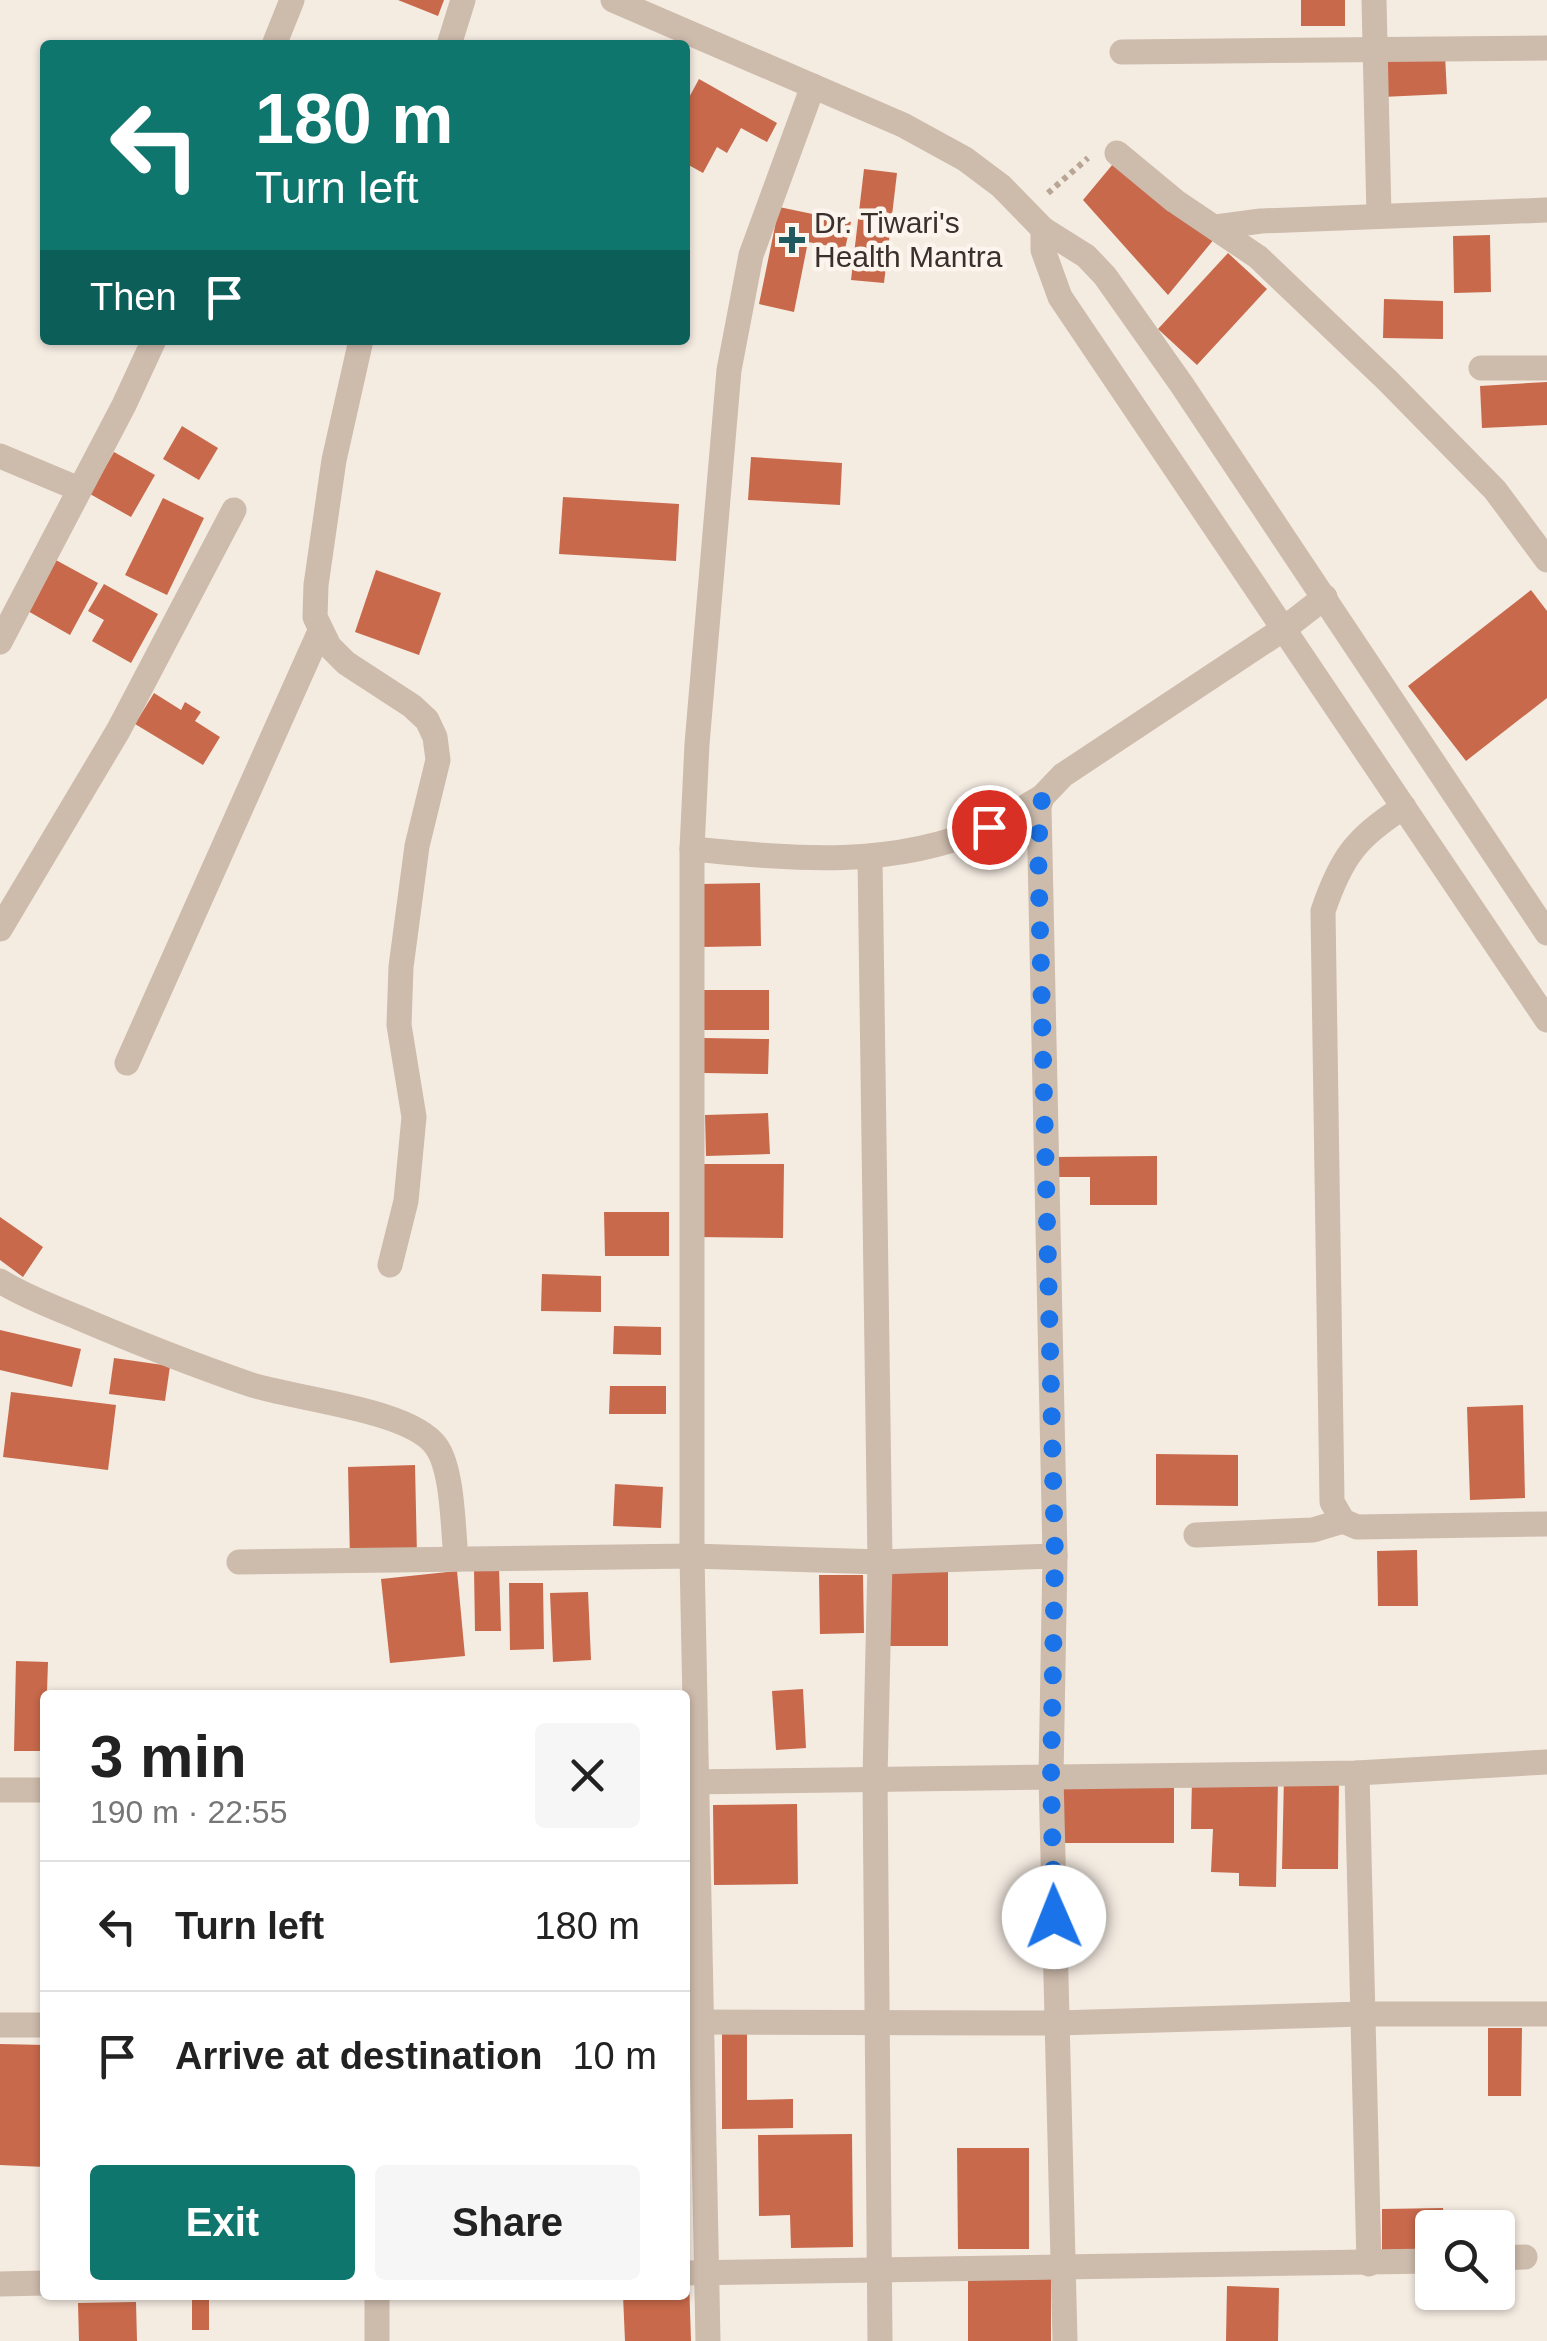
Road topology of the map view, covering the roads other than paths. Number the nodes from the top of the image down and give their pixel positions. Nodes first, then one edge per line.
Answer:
1 (292, 0) edge
2 (463, 0) edge
3 (613, 0) edge
4 (1374, 0) edge
5 (276, 40) edge
6 (451, 40) edge
7 (1547, 48) edge
8 (1375, 50) junction
9 (1122, 52) dead end
10 (813, 86) junction
11 (1117, 153) road end
12 (1547, 210) edge
13 (1379, 216) junction
14 (1035, 220) junction
15 (1216, 227) junction
16 (152, 345) edge
17 (360, 345) edge
18 (1481, 368) dead end
19 (1547, 368) edge
20 (0, 456) edge
21 (80, 490) junction
22 (234, 510) dead end
23 (1547, 518) edge
24 (1518, 519) junction
25 (1547, 560) edge
26 (1324, 598) junction
27 (1285, 628) junction
28 (320, 631) junction
29 (0, 642) edge
30 (1042, 797) junction
31 (1404, 807) junction
32 (692, 848) junction
33 (870, 858) junction
34 (0, 928) edge
35 (1547, 933) edge
36 (1547, 1020) edge
37 (127, 1063) dead end
38 (390, 1265) dead end
39 (0, 1281) edge
40 (1343, 1522) junction
41 (1547, 1524) edge
42 (1196, 1535) dead end
43 (692, 1556) junction
44 (1055, 1556) junction
45 (456, 1559) junction
46 (238, 1562) dead end
47 (880, 1562) junction
48 (1547, 1762) edge
49 (1358, 1773) junction
50 (1051, 1776) junction
51 (874, 1778) junction
52 (690, 1782) edge
53 (0, 1790) edge
54 (40, 1790) edge
55 (1362, 2014) junction
56 (1547, 2014) edge
57 (878, 2021) junction
58 (693, 2022) edge
59 (1057, 2023) junction
60 (40, 2024) edge
61 (0, 2025) edge
62 (1515, 2257) edge
63 (1525, 2257) dead end
64 (1415, 2262) edge
65 (1370, 2264) junction
66 (1065, 2266) junction
67 (880, 2271) junction
68 (697, 2273) edge
69 (40, 2283) edge
70 (0, 2284) edge
71 (378, 2300) edge
72 (377, 2341) edge
73 (708, 2341) edge
74 (880, 2341) edge
75 (1065, 2341) edge

1 - 5 street
2 - 6 street
3 - 10 street
4 - 8 street
7 - 8 street
8 - 9 street
8 - 13 street
10 - 14 street
10 - 32 street
11 - 15 street
12 - 13 street
13 - 15 street
14 - 26 street
14 - 27 street
15 - 24 street
16 - 21 street
17 - 28 street
18 - 19 street
20 - 21 street
21 - 29 street
22 - 34 street
23 - 24 street
24 - 25 street
26 - 27 street
26 - 35 street
27 - 30 street
27 - 31 street
28 - 37 street
28 - 38 street
30 - 33 street
30 - 44 street
31 - 36 street
31 - 40 street
32 - 33 street
32 - 43 street
33 - 47 street
39 - 45 street
40 - 41 street
40 - 42 street
43 - 45 street
43 - 47 street
43 - 52 street
44 - 47 street
44 - 50 street
45 - 46 street
47 - 51 street
48 - 49 street
49 - 50 street
49 - 55 street
50 - 51 street
50 - 59 street
51 - 52 street
51 - 57 street
52 - 58 street
53 - 54 street
55 - 56 street
55 - 59 street
55 - 65 street
57 - 58 street
57 - 59 street
57 - 67 street
58 - 68 street
59 - 66 street
60 - 61 street
62 - 63 street
64 - 65 street
65 - 66 street
66 - 67 street
66 - 75 street
67 - 68 street
67 - 74 street
68 - 73 street
69 - 70 street
71 - 72 street

